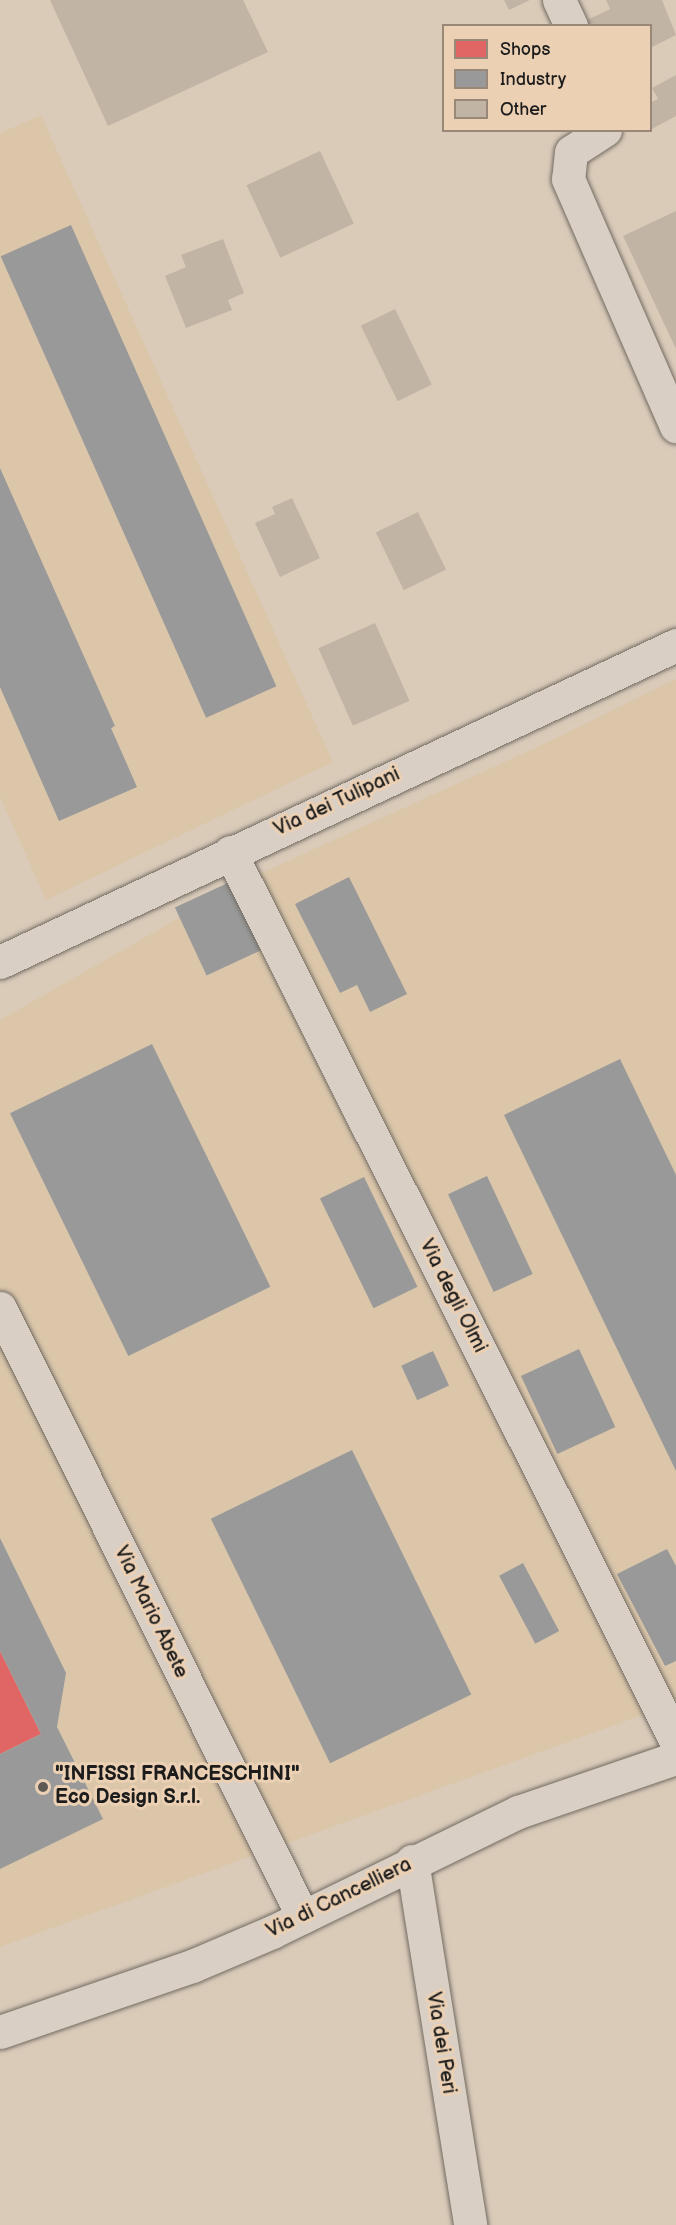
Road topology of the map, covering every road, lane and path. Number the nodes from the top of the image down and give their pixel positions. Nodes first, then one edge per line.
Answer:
1 (559, 0) edge
2 (570, 24) edge
3 (602, 132) edge
4 (676, 426) edge
5 (676, 645) edge
6 (230, 852) junction
7 (0, 962) edge
8 (0, 1308) edge
9 (676, 1741) edge
10 (676, 1758) edge
11 (412, 1861) junction
12 (303, 1917) junction
13 (0, 2032) edge
14 (470, 2225) edge

1 - 2 street
3 - 4 street
5 - 6 street, Via dei Tulipani
6 - 7 street, Via dei Tulipani
6 - 9 street, Via degli Olmi
8 - 12 street, Via Mario Abete
10 - 11 street, Via di Cancelliera
11 - 12 street, Via di Cancelliera
11 - 14 street, Via dei Peri
12 - 13 street, Via di Cancelliera

